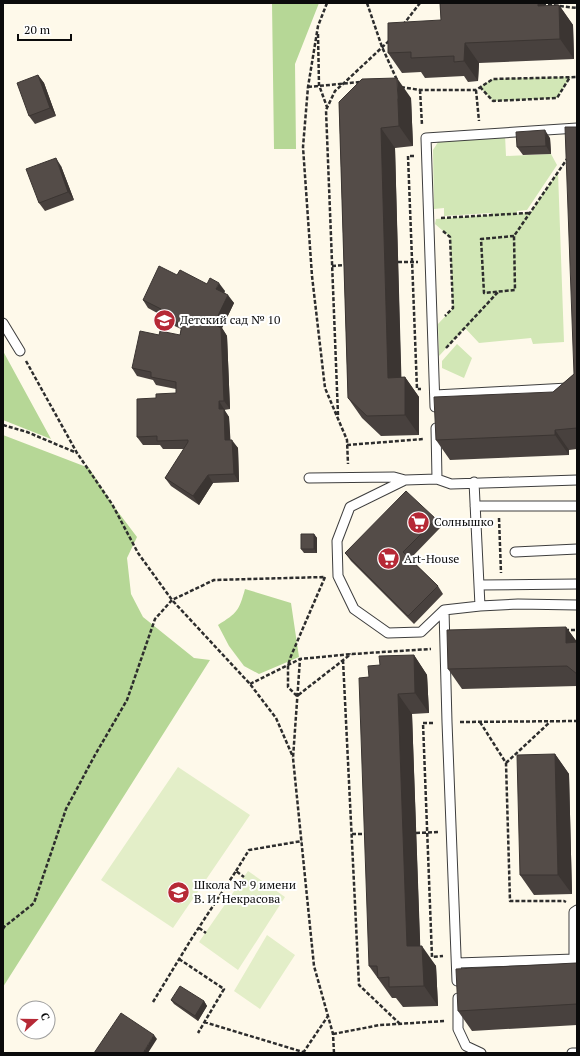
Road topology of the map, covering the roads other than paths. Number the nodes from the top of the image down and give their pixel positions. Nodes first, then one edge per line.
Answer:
1 (577, 128) edge
2 (3, 323) edge
3 (20, 351) road end
4 (570, 388) edge
5 (435, 395) junction
6 (309, 478) dead end
7 (436, 479) junction
8 (405, 480) junction
9 (577, 480) edge
10 (474, 482) junction
11 (475, 506) junction
12 (577, 506) edge
13 (577, 549) edge
14 (515, 552) dead end
15 (577, 584) edge
16 (479, 585) junction
17 (577, 605) edge
18 (480, 606) junction
19 (444, 610) junction
20 (575, 911) edge
21 (457, 963) junction
22 (464, 1050) edge
23 (481, 1053) edge
24 (572, 1053) edge
25 (577, 1053) edge

1 - 5 lane
2 - 3 lane
4 - 5 lane
5 - 7 lane
6 - 8 lane
7 - 8 lane
7 - 10 lane
8 - 19 lane
9 - 10 lane
10 - 11 lane
11 - 12 lane
11 - 16 lane
13 - 14 lane
15 - 16 lane
16 - 18 lane
17 - 18 lane
18 - 19 lane
19 - 21 lane
20 - 21 lane
21 - 22 lane
22 - 23 lane
24 - 25 lane

